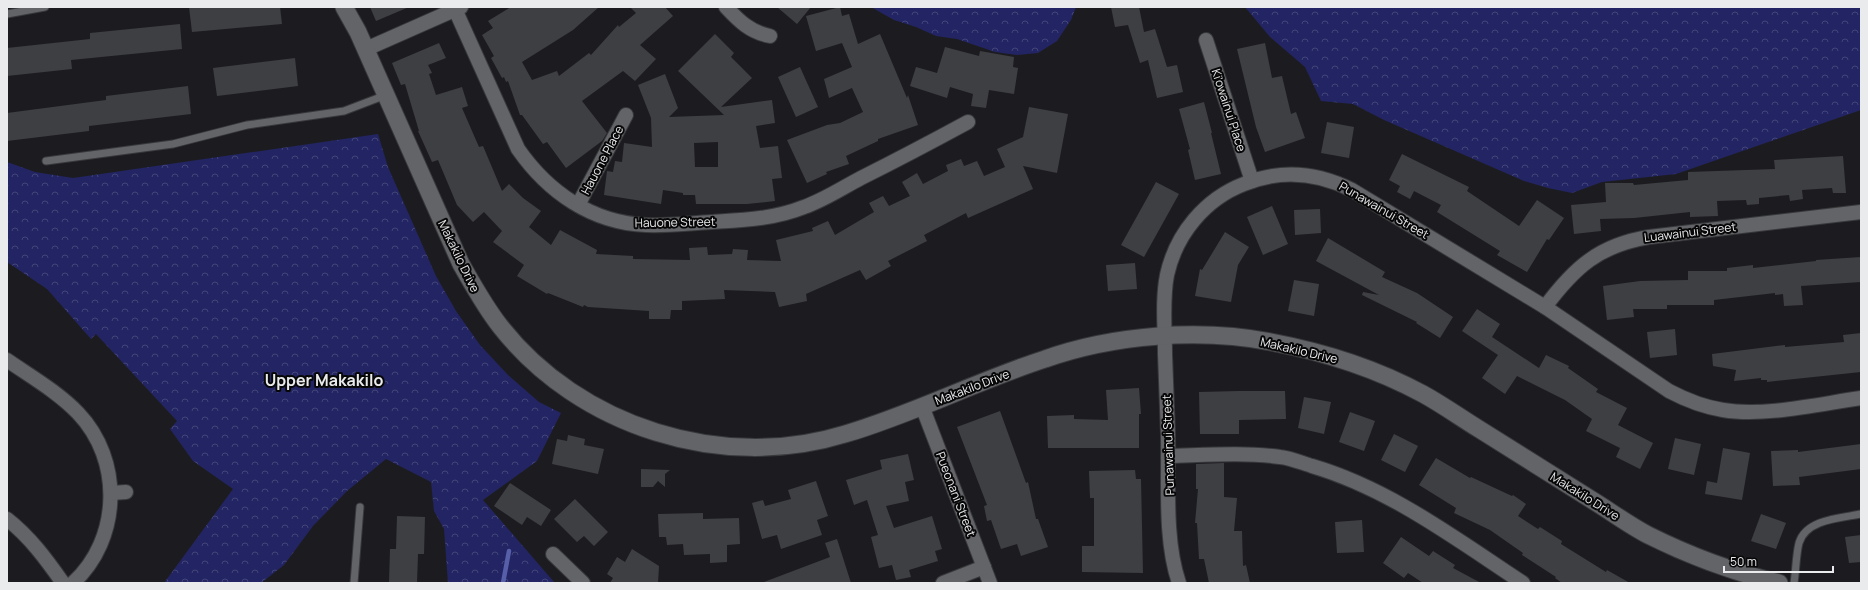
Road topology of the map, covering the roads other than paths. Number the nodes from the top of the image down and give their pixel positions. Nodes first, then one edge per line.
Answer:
1 (45, 7) edge
2 (344, 7) edge
3 (726, 7) edge
4 (457, 8) edge
5 (7, 14) edge
6 (770, 36) dead end
7 (1206, 40) dead end
8 (366, 49) junction
9 (386, 95) junction
10 (626, 115) dead end
11 (968, 122) dead end
12 (46, 161) dead end
13 (1252, 181) junction
14 (578, 205) junction
15 (1861, 212) edge
16 (1544, 307) junction
17 (1165, 336) junction
18 (7, 360) edge
19 (1861, 398) edge
20 (922, 406) junction
21 (1168, 456) junction
22 (126, 492) dead end
23 (111, 493) junction
24 (360, 507) dead end
25 (1861, 514) edge
26 (7, 519) edge
27 (553, 554) dead end
28 (984, 567) junction
29 (63, 583) edge
30 (73, 583) edge
31 (354, 583) edge
32 (583, 583) edge
33 (943, 583) edge
34 (990, 583) edge
35 (1179, 583) edge
36 (1523, 583) edge
37 (1779, 583) edge
38 (1794, 583) edge

1 - 5 lane
2 - 8 street, Makakilo Drive
3 - 6 street
4 - 8 street
4 - 14 street, Hauone Street
7 - 13 street, Ki'owainui Place
8 - 9 street, Makakilo Drive
9 - 12 lane
9 - 20 street, Makakilo Drive
10 - 14 street, Hauone Place
11 - 14 street, Hauone Street
13 - 16 street, Punawainui Street
13 - 17 street, Punawainui Street
15 - 16 street, Luawainui Street
16 - 19 street, Punawainui Street
17 - 20 street, Makakilo Drive
17 - 21 street, Punawainui Street
17 - 37 street, Makakilo Drive
18 - 23 street
20 - 28 street, Pueonani Street
21 - 35 street, Punawainui Street
21 - 36 street
22 - 23 street
23 - 30 street
24 - 31 lane
25 - 38 lane
26 - 29 street
27 - 32 street
28 - 33 street
28 - 34 street, Pueonani Street

